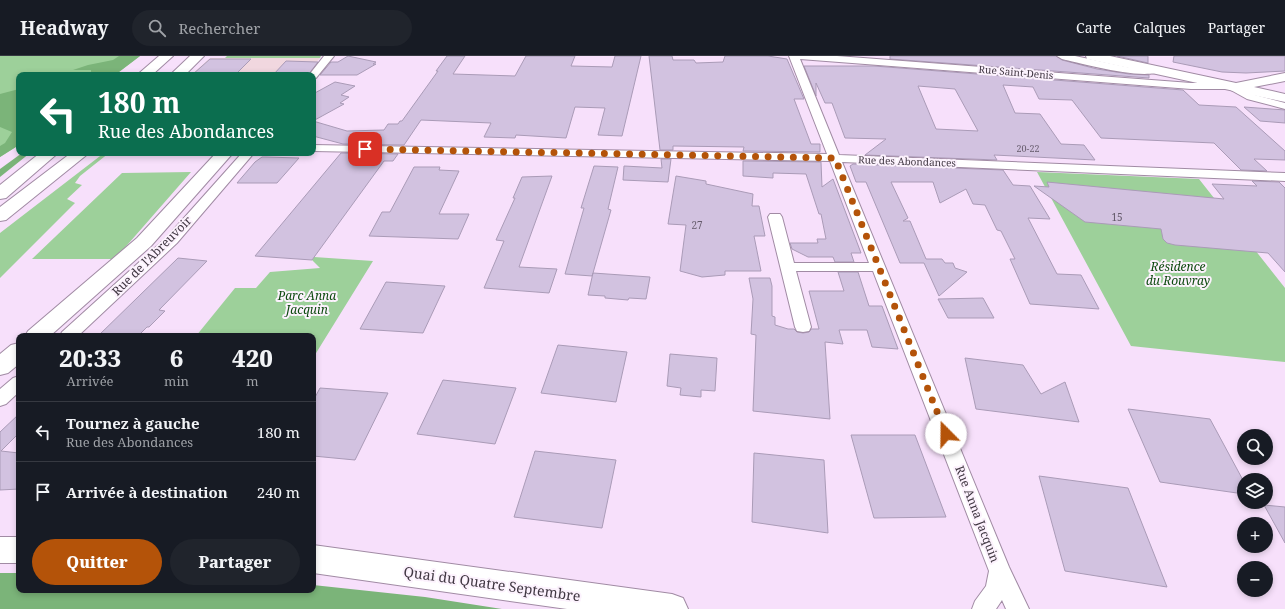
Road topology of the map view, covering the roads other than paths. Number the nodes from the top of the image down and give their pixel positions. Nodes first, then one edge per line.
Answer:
1 (167, 56) edge
2 (198, 56) edge
3 (329, 56) edge
4 (794, 56) edge
5 (800, 56) edge
6 (1062, 56) edge
7 (1092, 56) edge
8 (1156, 70) junction
9 (148, 72) edge
10 (180, 72) edge
11 (316, 72) edge
12 (1285, 77) edge
13 (1231, 86) junction
14 (1285, 98) edge
15 (1285, 106) edge
16 (316, 148) edge
17 (46, 156) edge
18 (77, 156) edge
19 (87, 156) edge
20 (222, 156) edge
21 (245, 156) edge
22 (835, 158) junction
23 (1285, 177) edge
24 (0, 194) edge
25 (26, 196) junction
26 (0, 216) edge
27 (775, 217) dead end
28 (879, 266) junction
29 (788, 268) junction
30 (803, 327) dead end
31 (39, 333) edge
32 (71, 333) edge
33 (16, 354) edge
34 (0, 367) edge
35 (16, 385) edge
36 (0, 399) edge
37 (0, 550) edge
38 (16, 550) edge
39 (316, 560) edge
40 (1000, 571) junction
41 (672, 609) edge
42 (983, 609) edge
43 (1018, 609) edge

1 - 9 main road
2 - 10 main road
3 - 11 street
4 - 22 street, Rue Anna Jacquin
5 - 13 street, Rue Saint-Denis
6 - 8 street
7 - 8 main road
8 - 13 main road
12 - 13 main road
13 - 14 main road
13 - 15 street
16 - 22 street, Rue des Abondances
17 - 24 main road
18 - 25 main road
19 - 25 main road
20 - 31 main road
21 - 32 street, Rue de l'Abreuvoir
22 - 23 street, Rue des Abondances
22 - 28 street, Rue Anna Jacquin
25 - 26 main road
27 - 29 street
28 - 29 street
28 - 40 street, Rue Anna Jacquin
29 - 30 street
33 - 34 main road
35 - 36 street
37 - 38 main road
39 - 41 main road, Quai du Quatre Septembre
40 - 42 street, Rue Anna Jacquin
40 - 43 street, Rue Anna Jacquin

